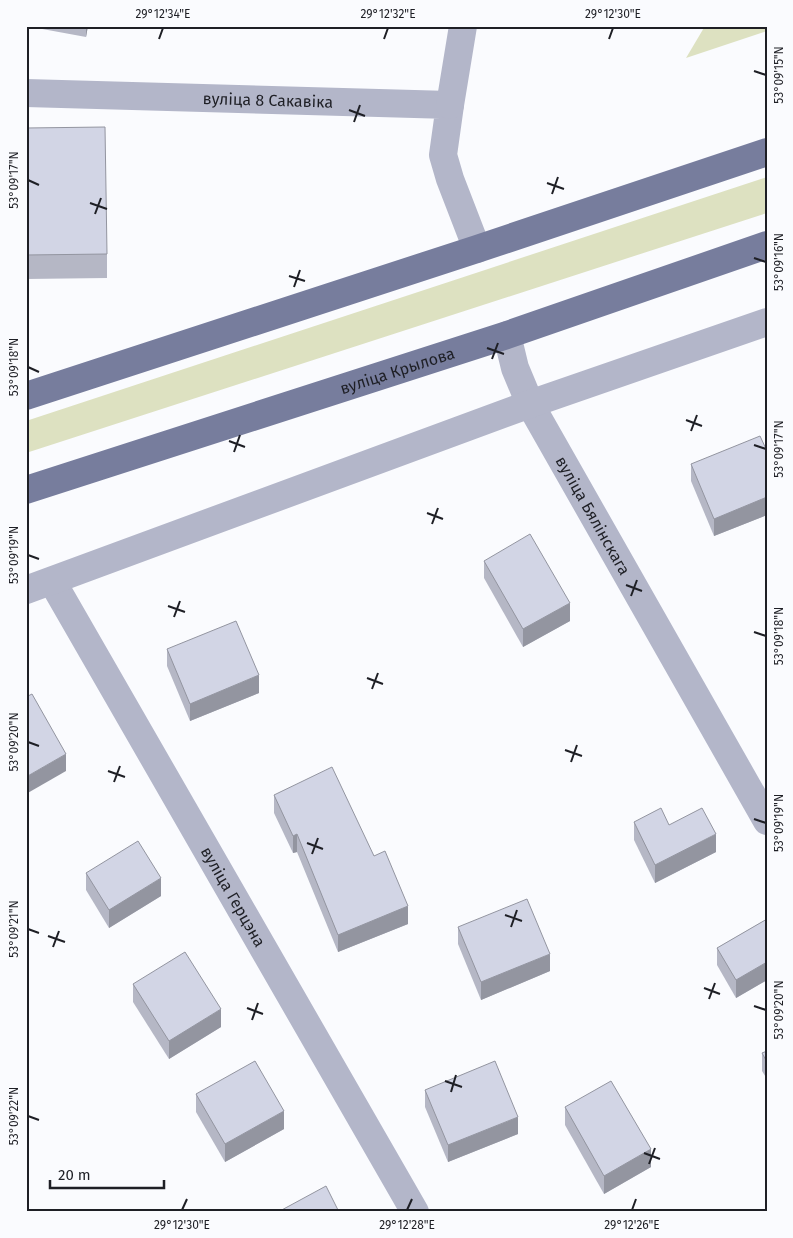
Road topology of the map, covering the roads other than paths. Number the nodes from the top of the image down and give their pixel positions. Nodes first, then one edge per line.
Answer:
1 (463, 26) edge
2 (26, 93) edge
3 (450, 104) junction
4 (767, 152) edge
5 (767, 245) edge
6 (476, 250) junction
7 (767, 322) edge
8 (507, 335) junction
9 (26, 396) edge
10 (530, 404) junction
11 (26, 490) edge
12 (52, 581) junction
13 (26, 590) edge
14 (767, 821) edge
15 (416, 1212) edge

1 - 3 street
2 - 3 street, вуліца 8 Сакавіка
3 - 6 street
4 - 6 main road
5 - 8 main road, вуліца Крылова
6 - 9 main road
7 - 10 street
8 - 10 street, вуліца Бялінскага
8 - 11 main road, вуліца Крылова
10 - 12 street
10 - 14 street, вуліца Бялінскага
12 - 13 street
12 - 15 street, вуліца Герцэна

